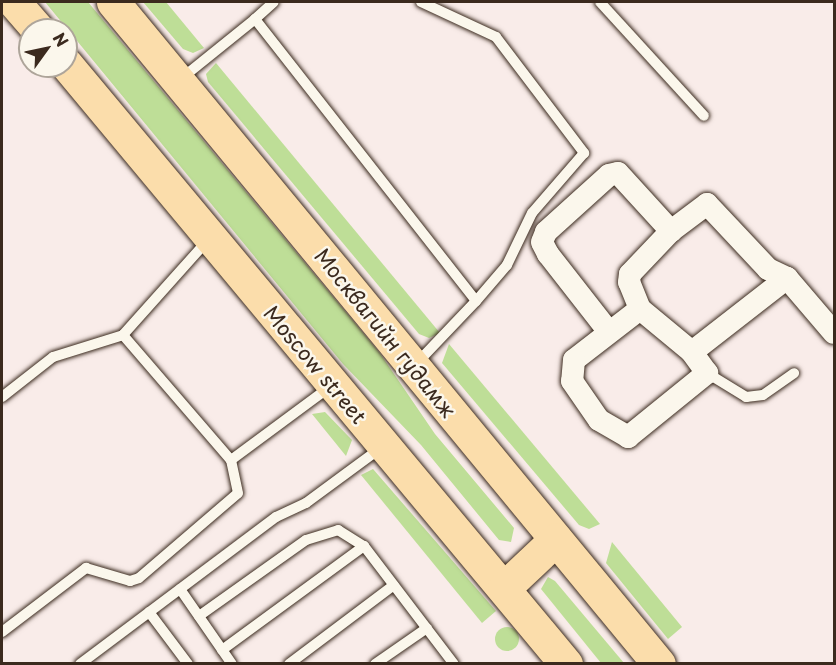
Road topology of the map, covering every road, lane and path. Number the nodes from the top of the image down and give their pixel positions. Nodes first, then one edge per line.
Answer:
1 (14, 2) edge
2 (112, 2) edge
3 (274, 2) edge
4 (421, 2) edge
5 (600, 2) edge
6 (28, 18) edge
7 (255, 19) junction
8 (78, 78) edge
9 (179, 81) junction
10 (704, 116) dead end
11 (671, 231) junction
12 (210, 238) junction
13 (787, 279) junction
14 (476, 301) junction
15 (640, 309) junction
16 (609, 332) junction
17 (834, 333) edge
18 (123, 335) junction
19 (692, 351) junction
20 (414, 366) junction
21 (794, 373) dead end
22 (707, 374) junction
23 (333, 384) junction
24 (2, 397) edge
25 (384, 445) junction
26 (231, 460) junction
27 (555, 539) junction
28 (364, 546) junction
29 (394, 585) junction
30 (504, 588) junction
31 (180, 589) junction
32 (149, 612) junction
33 (199, 616) junction
34 (427, 628) junction
35 (2, 632) edge
36 (222, 650) junction
37 (80, 663) edge
38 (188, 663) edge
39 (232, 663) edge
40 (289, 663) edge
41 (375, 663) edge
42 (454, 663) edge
43 (566, 663) edge
44 (659, 663) edge

1 - 6 highway
2 - 9 highway, Москвагийн гудамж
3 - 7 lane
4 - 14 lane
5 - 10 lane
7 - 9 lane
7 - 14 lane
8 - 12 highway, Moscow street
9 - 20 highway, Москвагийн гудамж
11 - 13 street
11 - 15 street
11 - 16 street
12 - 18 lane
12 - 23 highway, Moscow street
13 - 17 street
13 - 19 street
14 - 20 lane
15 - 16 street
15 - 19 street
16 - 22 street
18 - 24 lane
18 - 26 lane
19 - 22 street
20 - 27 highway, Москвагийн гудамж
21 - 22 lane
23 - 25 highway, Moscow street
23 - 26 lane
25 - 30 highway, Moscow street
25 - 31 lane
26 - 35 lane
27 - 30 highway
27 - 44 highway, Москвагийн гудамж
28 - 29 lane
28 - 33 lane
28 - 36 lane
29 - 34 lane
29 - 40 lane
30 - 43 highway, Moscow street
31 - 32 lane
31 - 33 lane
32 - 37 lane
32 - 38 lane
33 - 36 lane
34 - 41 lane
34 - 42 lane
36 - 39 lane

